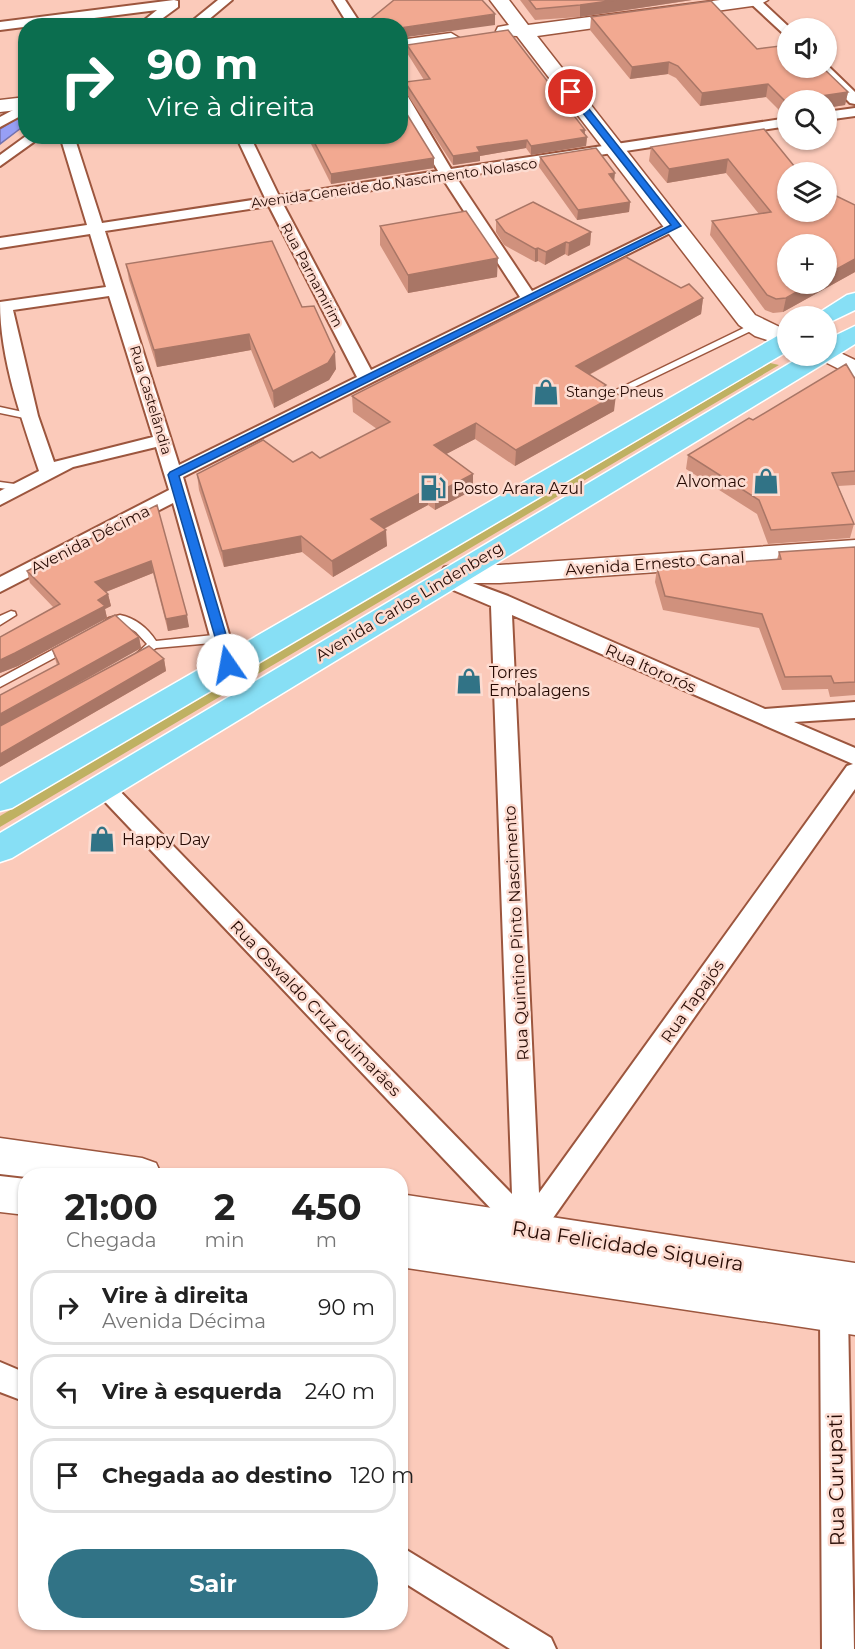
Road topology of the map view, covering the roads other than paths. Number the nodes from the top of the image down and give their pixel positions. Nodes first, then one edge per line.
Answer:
1 (226, 0) edge
2 (339, 0) edge
3 (499, 0) edge
4 (753, 0) edge
5 (759, 0) edge
6 (177, 2) edge
7 (59, 18) edge
8 (154, 18) edge
9 (202, 18) edge
10 (351, 18) edge
11 (777, 23) edge
12 (18, 24) edge
13 (0, 26) edge
14 (531, 32) junction
15 (490, 38) edge
16 (408, 45) edge
17 (408, 52) edge
18 (832, 78) edge
19 (18, 95) edge
20 (0, 97) edge
21 (855, 100) edge
22 (18, 104) edge
23 (0, 106) edge
24 (408, 108) edge
25 (18, 112) edge
26 (855, 112) edge
27 (837, 114) edge
28 (0, 123) edge
29 (777, 124) edge
30 (24, 144) edge
31 (69, 144) edge
32 (247, 144) edge
33 (616, 150) junction
34 (0, 162) edge
35 (448, 176) junction
36 (274, 201) junction
37 (676, 226) junction
38 (95, 228) junction
39 (0, 243) edge
40 (117, 290) junction
41 (529, 299) junction
42 (855, 300) edge
43 (2, 306) edge
44 (837, 311) edge
45 (754, 326) junction
46 (855, 333) edge
47 (777, 335) edge
48 (6, 343) edge
49 (837, 345) edge
50 (777, 346) edge
51 (837, 359) edge
52 (802, 366) edge
53 (855, 370) edge
54 (368, 380) junction
55 (620, 391) dead end
56 (0, 410) edge
57 (29, 416) junction
58 (162, 440) junction
59 (49, 473) junction
60 (176, 483) junction
61 (0, 485) edge
62 (22, 488) junction
63 (0, 499) edge
64 (855, 549) edge
65 (450, 576) junction
66 (0, 585) edge
67 (501, 601) junction
68 (11, 615) dead end
69 (0, 621) edge
70 (92, 633) edge
71 (71, 644) edge
72 (153, 645) junction
73 (225, 652) junction
74 (127, 663) edge
75 (0, 683) edge
76 (855, 710) edge
77 (762, 717) junction
78 (855, 757) edge
79 (855, 772) edge
80 (102, 787) junction
81 (0, 799) edge
82 (0, 849) edge
83 (0, 1156) edge
84 (85, 1168) edge
85 (0, 1194) edge
86 (18, 1196) edge
87 (408, 1214) edge
88 (528, 1247) junction
89 (408, 1248) edge
90 (848, 1303) edge
91 (0, 1377) edge
92 (18, 1385) edge
93 (408, 1567) edge
94 (540, 1649) edge
95 (838, 1649) edge

1 - 9 street
2 - 10 street
3 - 14 street
4 - 5 street
4 - 11 street
4 - 14 street
6 - 7 street
6 - 8 street
12 - 13 street
14 - 15 street
14 - 33 street
16 - 17 street
18 - 21 street
19 - 20 street
22 - 23 street
24 - 35 street
25 - 28 street
26 - 27 street
29 - 33 street, Avenida Geneide do Nascimento Nolasco
30 - 34 street
31 - 38 street, Rua Castelândia
32 - 36 street, Rua Parnamirim
33 - 35 street, Avenida Geneide do Nascimento Nolasco
33 - 37 street
35 - 36 street, Avenida Geneide do Nascimento Nolasco
35 - 41 street
36 - 38 street, Avenida Geneide do Nascimento Nolasco
36 - 54 street, Rua Parnamirim
37 - 41 street, Avenida Décima
37 - 45 street
38 - 39 street, Avenida Geneide do Nascimento Nolasco
38 - 40 street, Rua Castelândia
40 - 43 street
40 - 58 street, Rua Castelândia
41 - 54 street, Avenida Décima
42 - 44 main road
43 - 48 street
45 - 47 street
45 - 55 lane
46 - 49 main road
48 - 57 street
50 - 73 main road, Avenida Carlos Lindenberg
51 - 53 street
52 - 65 main road, Avenida Carlos Lindenberg
54 - 60 street, Avenida Décima
56 - 57 lane
57 - 59 street
58 - 59 street
58 - 60 street, Rua Castelândia
59 - 62 street
60 - 66 street, Avenida Décima
60 - 73 street, Rua Castelândia
61 - 62 lane
62 - 63 street
64 - 65 street, Avenida Ernesto Canal
65 - 67 street, Rua Itororós
65 - 80 main road, Avenida Carlos Lindenberg
67 - 77 street, Rua Itororós
67 - 88 street, Rua Quintino Pinto Nascimento
68 - 69 lane
70 - 72 lane
71 - 75 lane
72 - 73 lane
72 - 74 lane
73 - 81 main road, Avenida Carlos Lindenberg
76 - 77 street
77 - 78 street, Rua Itororós
79 - 88 street, Rua Tapajós
80 - 82 main road, Avenida Carlos Lindenberg
80 - 88 street, Rua Oswaldo Cruz Guimarães
83 - 84 street
85 - 86 street
87 - 88 street, Rua Felicidade Siqueira
88 - 89 street, Rua Felicidade Siqueira
88 - 90 street, Rua Felicidade Siqueira
90 - 95 street, Rua Curupati
91 - 92 street
93 - 94 street

